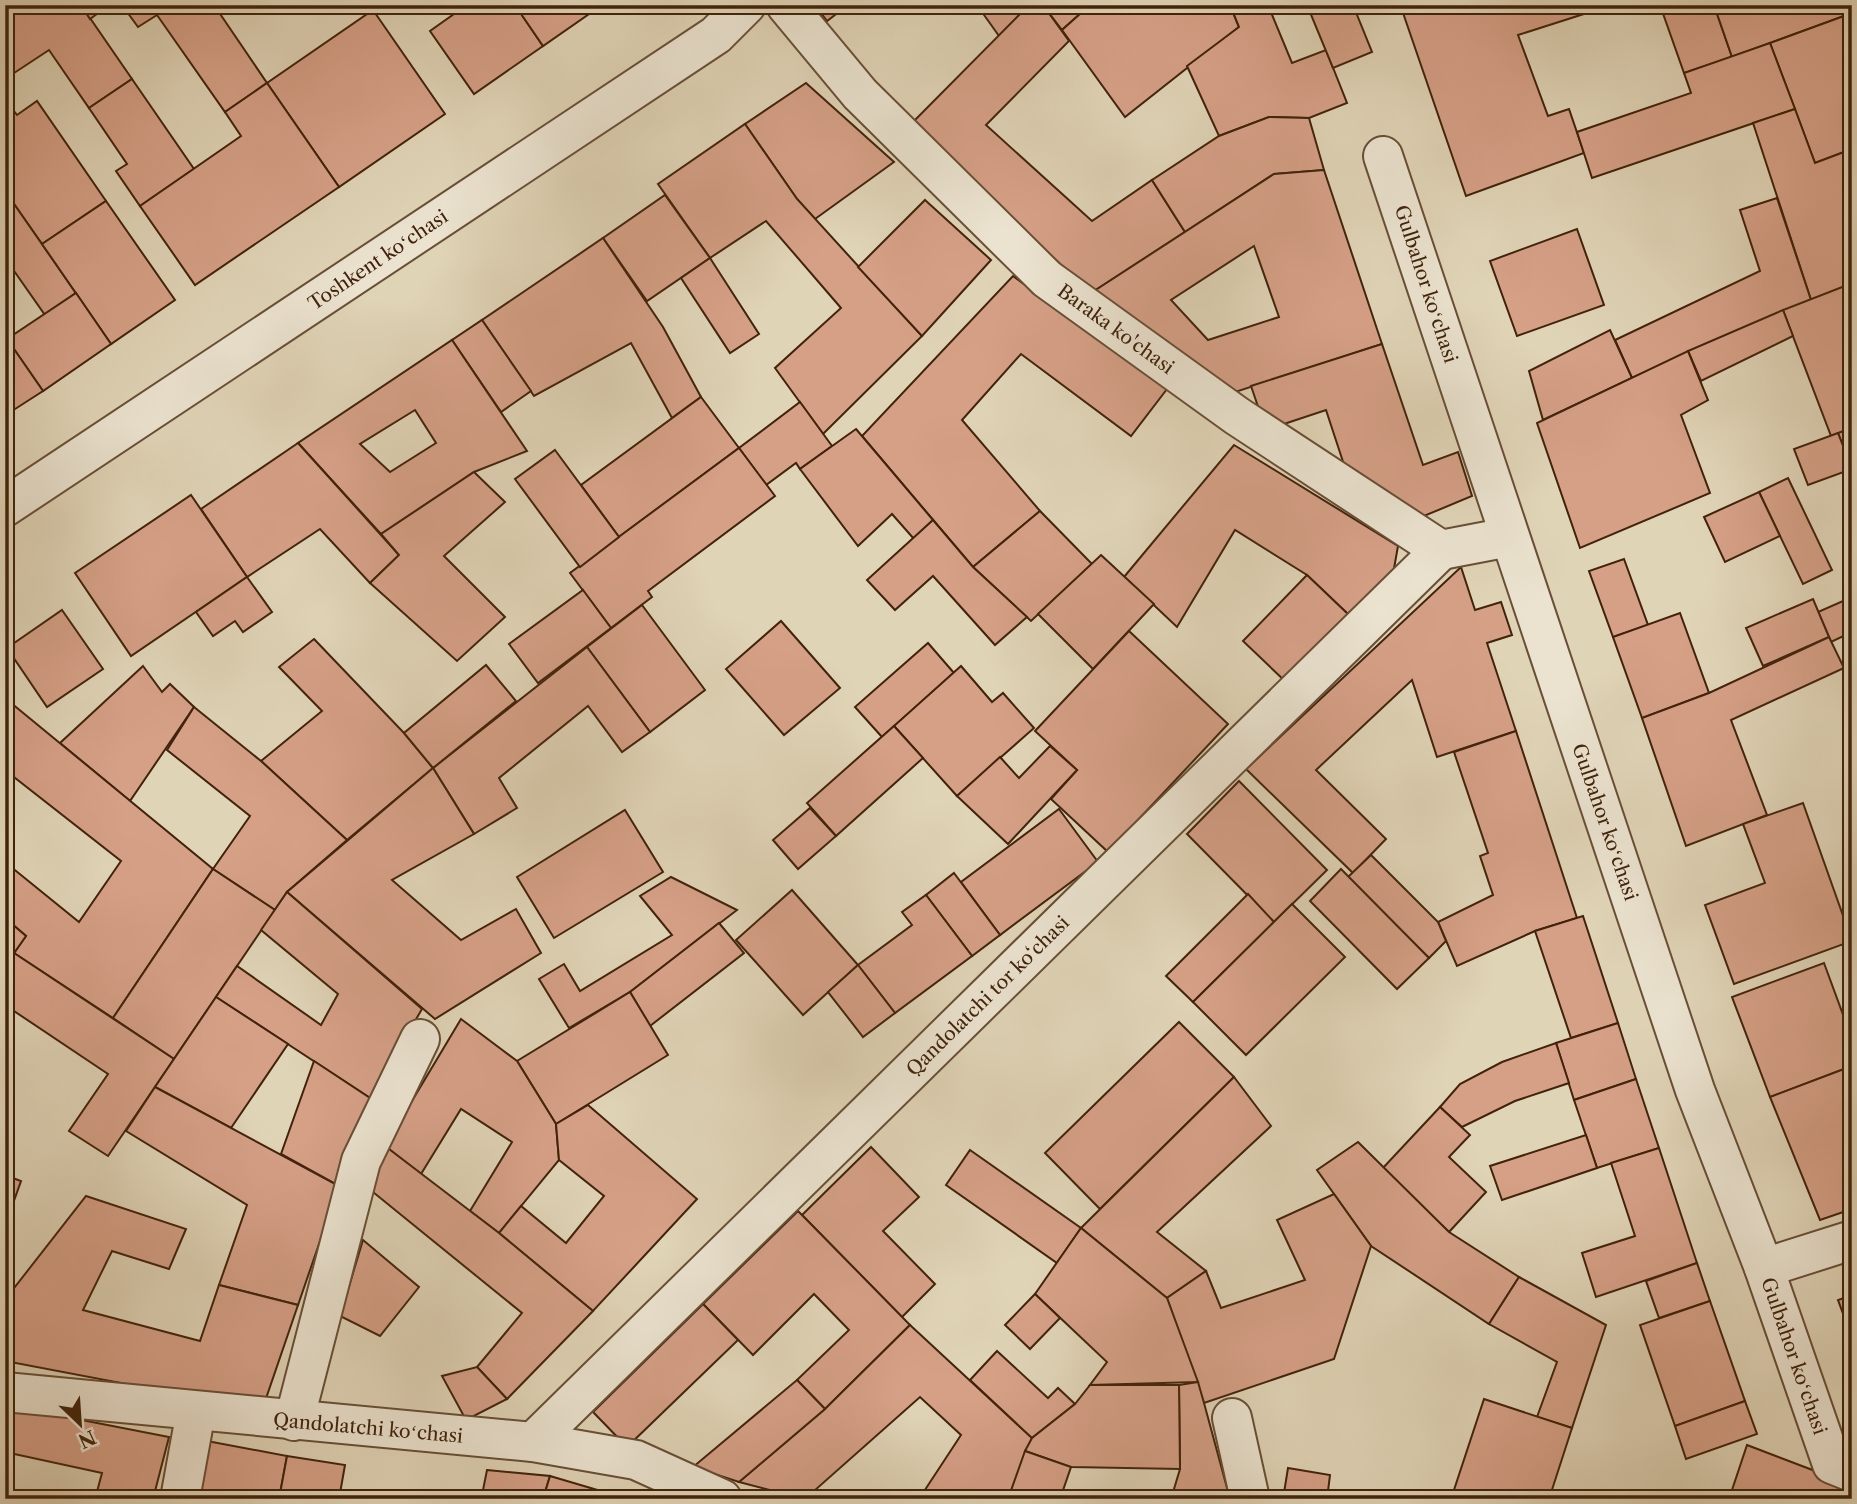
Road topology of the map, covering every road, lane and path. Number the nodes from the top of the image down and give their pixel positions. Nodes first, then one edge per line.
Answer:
1 (746, 5) edge
2 (786, 5) edge
3 (1383, 156) dead end
4 (5, 507) edge
5 (1509, 537) junction
6 (1441, 550) junction
7 (420, 1040) dead end
8 (1852, 1240) edge
9 (1764, 1269) junction
10 (5, 1392) edge
11 (196, 1411) junction
12 (1232, 1418) dead end
13 (294, 1421) junction
14 (533, 1442) junction
15 (1852, 1472) edge
16 (180, 1499) edge
17 (722, 1499) edge
18 (1250, 1499) edge

1 - 4 street, Toshkent koʻchasi
2 - 6 street, Baraka ko'chasi
3 - 5 street, Gulbahor koʻchasi
5 - 6 street
5 - 9 street, Gulbahor koʻchasi
6 - 14 street, Qandolatchi tor ko‘chasi
7 - 13 street
8 - 9 street
9 - 15 street, Gulbahor koʻchasi
10 - 11 street, Qandolatchi koʻchasi
11 - 13 street, Qandolatchi koʻchasi
11 - 16 street
12 - 18 street
13 - 14 street, Qandolatchi koʻchasi
14 - 17 street, Qandolatchi koʻchasi

